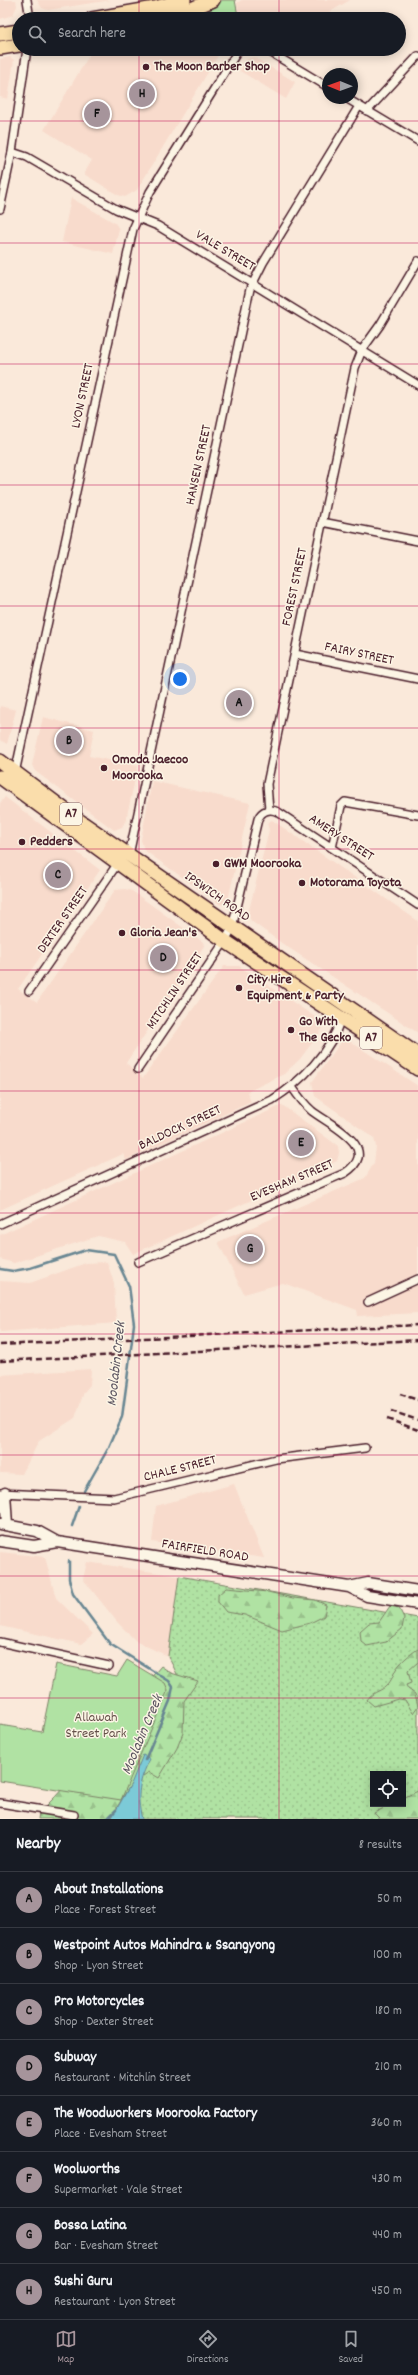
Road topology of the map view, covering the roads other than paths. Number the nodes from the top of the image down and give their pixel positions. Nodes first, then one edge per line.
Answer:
1 (27, 0) edge
2 (184, 0) edge
3 (213, 0) edge
4 (29, 12) edge
5 (132, 12) edge
6 (184, 12) edge
7 (12, 32) edge
8 (0, 34) edge
9 (12, 46) edge
10 (0, 48) edge
11 (26, 56) edge
12 (235, 56) edge
13 (277, 56) edge
14 (418, 56) edge
15 (322, 83) edge
16 (355, 104) edge
17 (358, 106) junction
18 (367, 111) junction
19 (418, 142) edge
20 (12, 152) junction
21 (0, 209) edge
22 (138, 217) junction
23 (418, 261) edge
24 (252, 283) junction
25 (362, 350) junction
26 (418, 385) edge
27 (322, 522) junction
28 (418, 541) edge
29 (295, 654) junction
30 (418, 680) edge
31 (0, 762) edge
32 (5, 779) edge
33 (269, 810) junction
34 (418, 815) edge
35 (332, 848) junction
36 (129, 855) junction
37 (118, 863) junction
38 (418, 905) edge
39 (232, 928) junction
40 (225, 941) junction
41 (29, 991) dead end
42 (341, 1018) junction
43 (418, 1055) edge
44 (138, 1069) dead end
45 (418, 1069) edge
46 (292, 1087) junction
47 (0, 1224) edge
48 (138, 1262) dead end
49 (418, 1279) edge
50 (368, 1302) dead end
51 (365, 1448) dead end
52 (2, 1493) edge
53 (3, 1524) edge
54 (0, 1541) edge
55 (57, 1542) junction
56 (349, 1587) junction
57 (418, 1591) edge
58 (418, 1604) edge
59 (0, 1642) edge
60 (109, 1666) dead end
61 (0, 1802) edge
62 (74, 1815) dead end

1 - 4 street
2 - 5 highway
3 - 6 highway
7 - 8 highway
9 - 10 highway
11 - 20 street
12 - 22 street, LYON STREET
13 - 15 street
14 - 18 street
16 - 17 street
17 - 18 street
17 - 24 street, HANSEN STREET
18 - 19 street
20 - 21 street
20 - 22 street, VALE STREET
22 - 24 street, VALE STREET
22 - 32 street, LYON STREET
23 - 25 street, FOREST STREET
24 - 25 street, VALE STREET
24 - 36 street, HANSEN STREET
25 - 26 street, VALE STREET
25 - 27 street, FOREST STREET
27 - 28 street
27 - 29 street, FOREST STREET
29 - 30 street, FAIRY STREET
29 - 33 street, FOREST STREET
31 - 32 highway, IPSWICH ROAD / A7
32 - 36 highway, IPSWICH ROAD / A7
32 - 37 highway, IPSWICH ROAD / A7
33 - 35 street, AMERY STREET
33 - 39 street
34 - 35 street
35 - 38 street, AMERY STREET
36 - 39 highway, IPSWICH ROAD / A7
37 - 40 highway, IPSWICH ROAD / A7
37 - 41 street, DEXTER STREET
39 - 40 street, MITCHLIN STREET
39 - 43 highway, IPSWICH ROAD / A7
40 - 42 highway, IPSWICH ROAD / A7
40 - 44 street, MITCHLIN STREET
42 - 45 highway, IPSWICH ROAD / A7
42 - 46 street, BALDOCK STREET
46 - 47 street, BALDOCK STREET
46 - 48 street, EVESHAM STREET
49 - 50 street
51 - 52 street, CHALE STREET
52 - 53 main road
53 - 55 main road, FAIRFIELD ROAD
54 - 55 main road, FAIRFIELD ROAD
55 - 56 main road, FAIRFIELD ROAD
56 - 57 main road, FAIRFIELD ROAD
56 - 58 main road, FAIRFIELD ROAD
59 - 60 street
61 - 62 street

